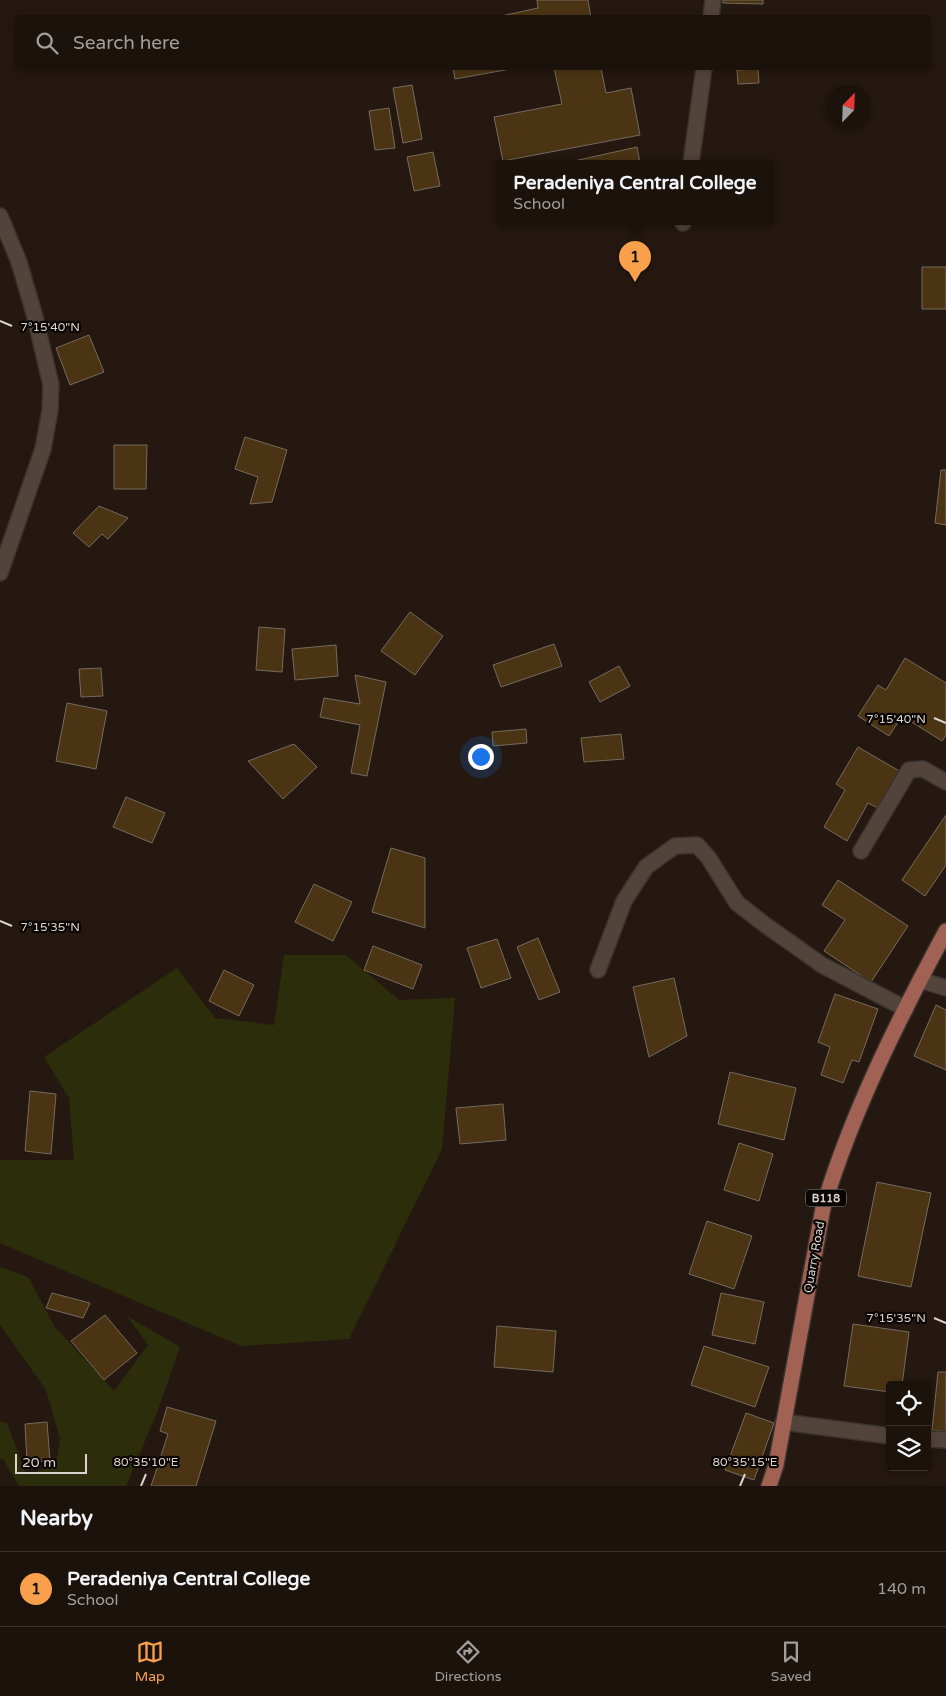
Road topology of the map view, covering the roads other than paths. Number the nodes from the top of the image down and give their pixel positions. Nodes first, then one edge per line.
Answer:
1 (713, 0) edge
2 (710, 15) edge
3 (704, 70) edge
4 (691, 160) edge
5 (0, 216) edge
6 (0, 573) edge
7 (946, 782) edge
8 (861, 852) dead end
9 (946, 931) edge
10 (598, 970) dead end
11 (920, 980) junction
12 (946, 988) edge
13 (906, 1009) junction
14 (783, 1422) junction
15 (886, 1435) edge
16 (931, 1439) edge
17 (946, 1440) edge
18 (769, 1486) edge

1 - 2 street
3 - 4 street
5 - 6 street
7 - 8 street
9 - 11 main road, Quarry Road / B118
10 - 13 street
11 - 12 street
11 - 13 main road, Quarry Road / B118
13 - 14 main road, Quarry Road / B118
14 - 15 street
14 - 18 main road, Quarry Road / B118
16 - 17 street

